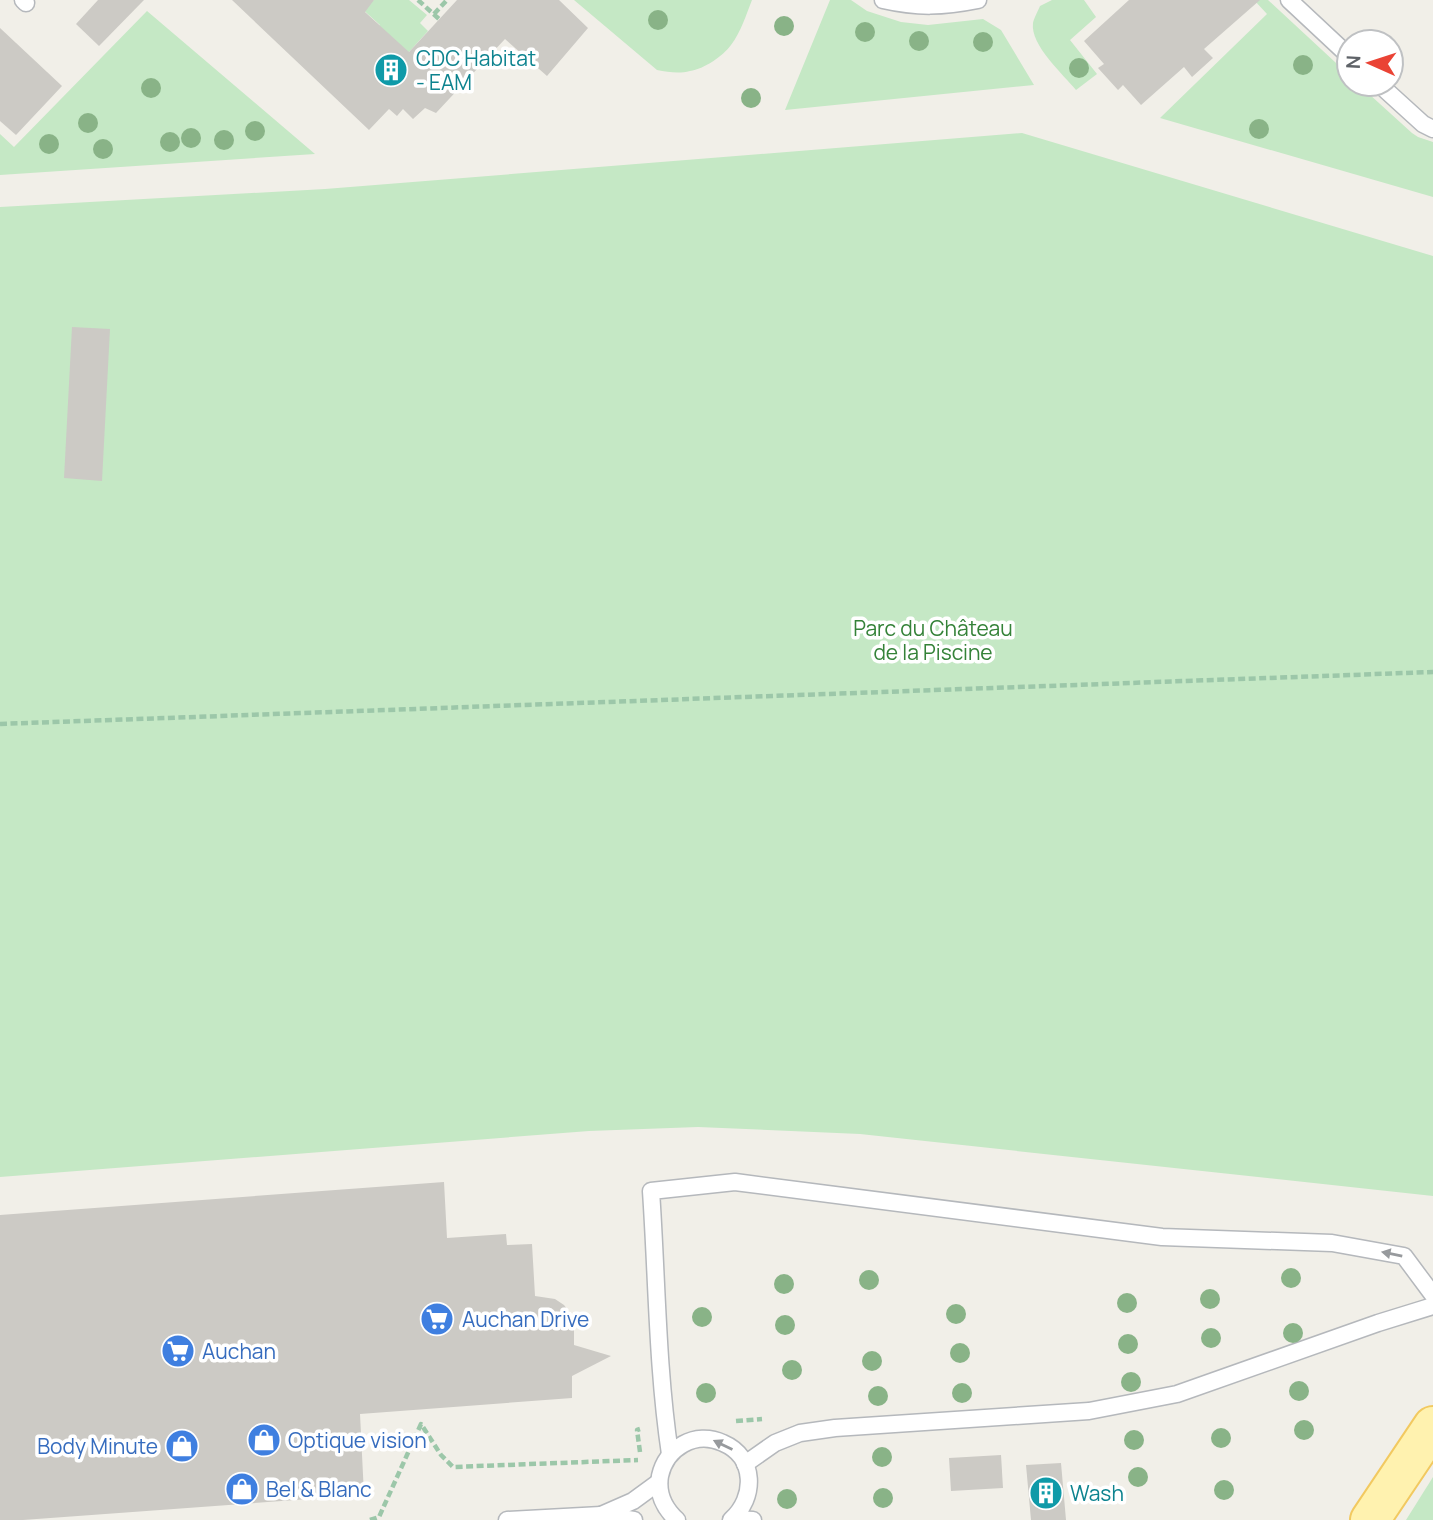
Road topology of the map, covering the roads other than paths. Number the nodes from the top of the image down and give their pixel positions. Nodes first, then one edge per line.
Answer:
1 (883, 0) edge
2 (978, 0) edge
3 (1289, 0) edge
4 (1335, 43) edge
5 (1394, 98) edge
6 (1433, 129) edge
7 (1433, 1295) edge
8 (1433, 1306) edge
9 (1433, 1426) edge
10 (670, 1454) junction
11 (745, 1464) junction
12 (659, 1482) junction
13 (601, 1515) junction
14 (732, 1519) edge
15 (507, 1520) edge
16 (634, 1520) edge
17 (677, 1520) edge
18 (753, 1520) edge
19 (1370, 1520) edge

1 - 2 lane
3 - 4 lane
5 - 6 lane
7 -> 10 lane
8 - 11 lane
9 - 19 main road
11 -> 10 lane
10 - 12 lane
11 - 14 lane
12 - 13 lane
12 - 17 lane
13 - 15 lane
13 - 16 lane
14 - 18 lane

